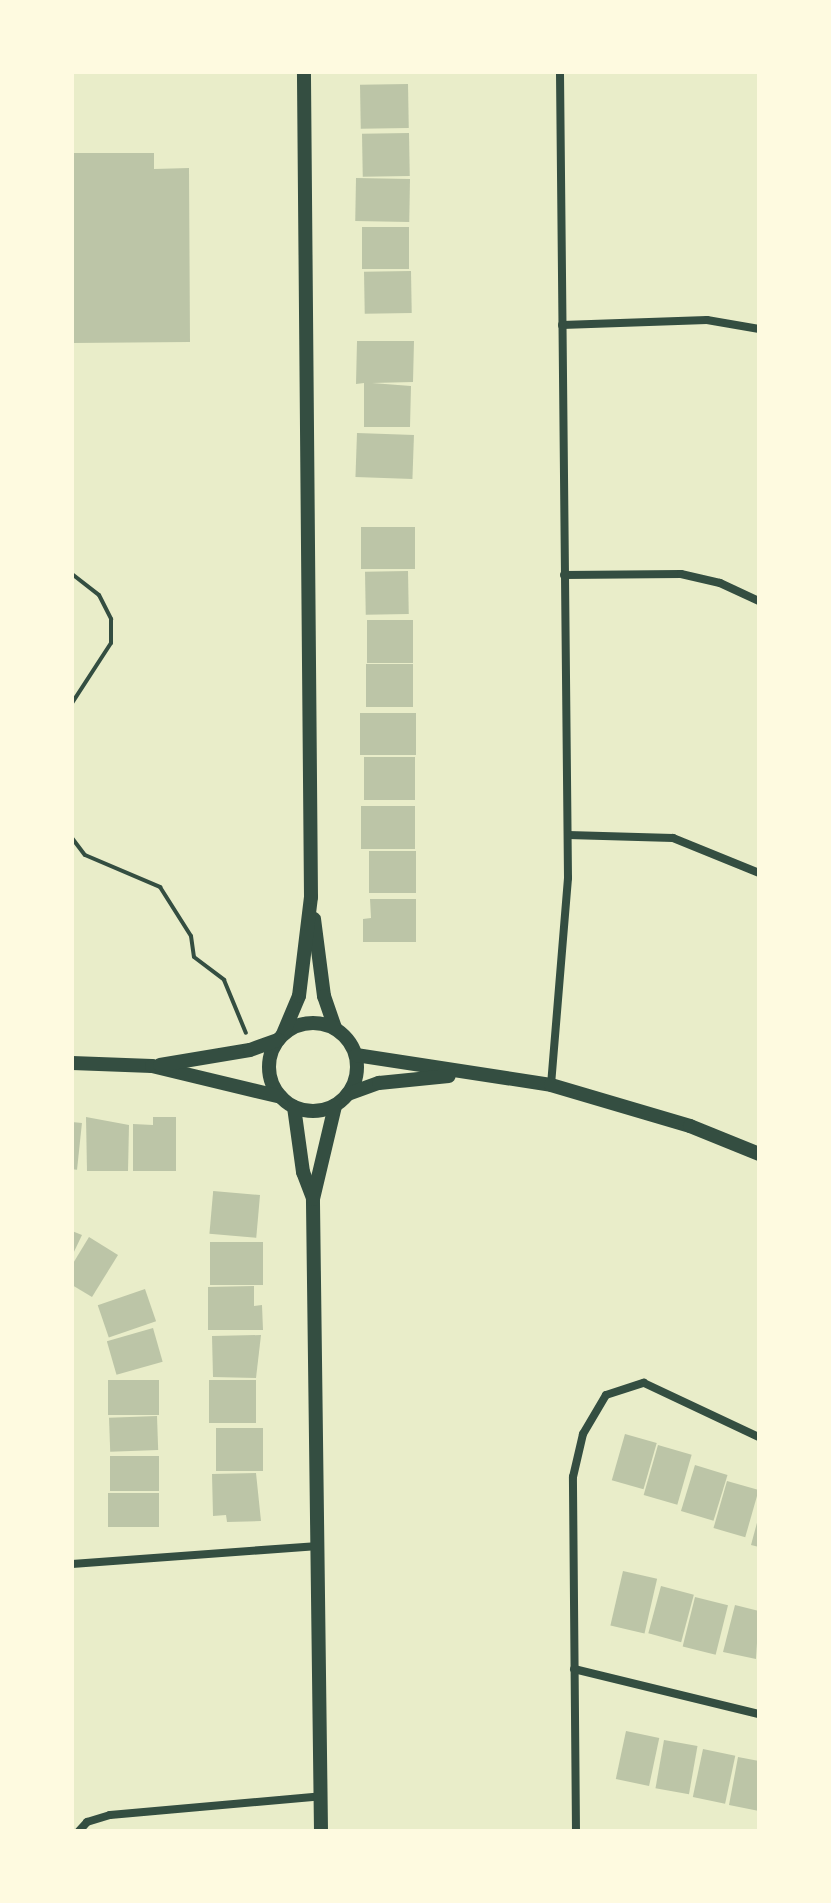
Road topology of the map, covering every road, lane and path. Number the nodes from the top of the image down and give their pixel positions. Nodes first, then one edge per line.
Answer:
1 (304, 72) edge
2 (560, 72) edge
3 (562, 325) junction
4 (759, 329) edge
5 (72, 574) edge
6 (564, 575) junction
7 (759, 601) edge
8 (72, 703) edge
9 (568, 835) junction
10 (72, 838) edge
11 (759, 873) edge
12 (311, 897) junction
13 (335, 1028) junction
14 (246, 1033) dead end
15 (280, 1037) junction
16 (356, 1055) junction
17 (72, 1063) edge
18 (152, 1066) junction
19 (461, 1075) junction
20 (551, 1085) junction
21 (348, 1094) junction
22 (281, 1097) junction
23 (335, 1106) junction
24 (294, 1107) junction
25 (759, 1154) edge
26 (313, 1199) junction
27 (759, 1437) edge
28 (318, 1546) junction
29 (72, 1564) edge
30 (574, 1669) junction
31 (759, 1714) edge
32 (321, 1796) junction
33 (79, 1831) edge
34 (321, 1831) edge
35 (576, 1831) edge

1 - 12 street
2 - 3 street
3 - 4 street
3 - 6 street
5 - 8 path
6 - 7 street
6 - 9 street
9 - 11 street
9 - 20 street
10 - 14 path
12 - 13 street
12 - 15 street
13 - 15 street
13 - 16 street
15 - 18 street
15 - 22 street
16 - 19 street
16 - 21 street
17 - 18 street
18 - 22 street
19 - 20 street
19 - 21 street
20 - 25 street
21 - 23 street
22 - 24 street
23 - 24 street
23 - 26 street
24 - 26 street
26 - 28 street
27 - 30 street
28 - 29 street
28 - 32 street
30 - 31 street
30 - 35 street
32 - 33 street
32 - 34 street

